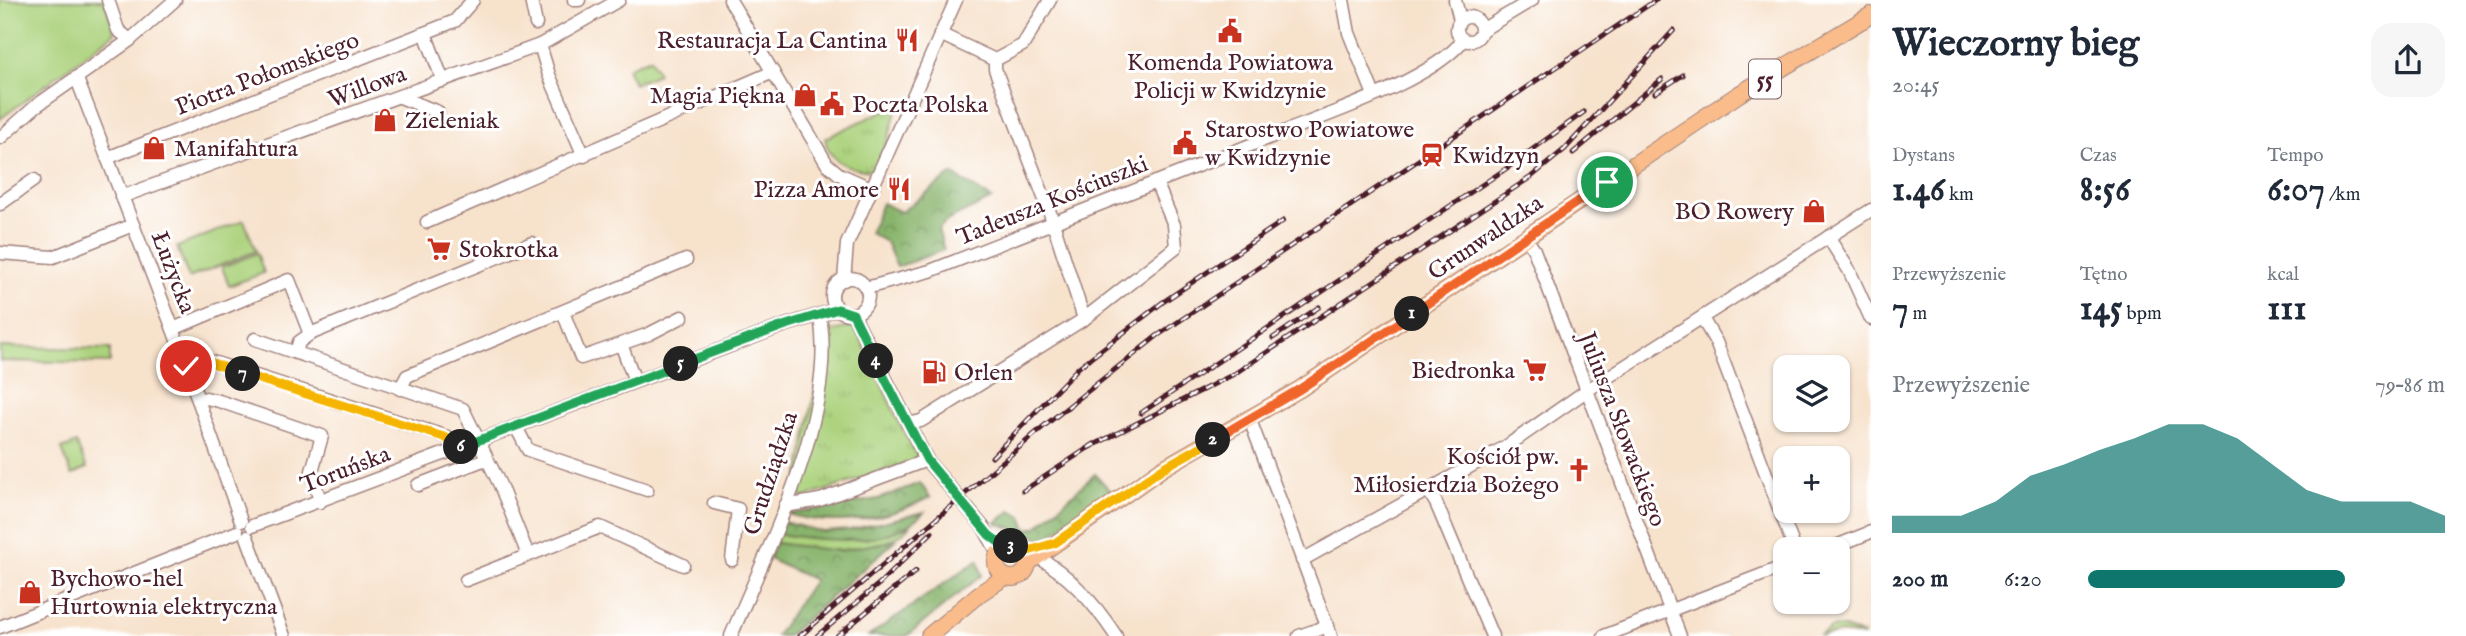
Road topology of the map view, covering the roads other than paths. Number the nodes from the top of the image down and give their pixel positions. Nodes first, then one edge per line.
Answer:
1 (108, 0) edge
2 (175, 0) edge
3 (473, 0) edge
4 (531, 0) edge
5 (619, 0) edge
6 (730, 0) edge
7 (956, 0) edge
8 (1050, 0) edge
9 (1343, 0) edge
10 (1457, 0) edge
11 (1532, 0) edge
12 (1871, 15) edge
13 (1473, 21) junction
14 (536, 24) dead end
15 (425, 33) junction
16 (940, 34) junction
17 (130, 40) junction
18 (1463, 40) junction
19 (540, 45) junction
20 (995, 60) junction
21 (773, 72) junction
22 (77, 79) junction
23 (443, 80) junction
24 (1374, 95) junction
25 (400, 97) junction
26 (438, 112) dead end
27 (0, 138) edge
28 (584, 156) junction
29 (107, 158) junction
30 (34, 180) dead end
31 (1156, 182) junction
32 (873, 189) junction
33 (121, 197) junction
34 (0, 204) edge
35 (1871, 210) edge
36 (427, 222) dead end
37 (1052, 223) junction
38 (133, 225) junction
39 (1828, 237) junction
40 (1526, 238) junction
41 (531, 243) dead end
42 (0, 253) edge
43 (687, 260) dead end
44 (848, 279) junction
45 (867, 292) junction
46 (836, 306) junction
47 (563, 312) junction
48 (857, 312) junction
49 (682, 317) dead end
50 (814, 317) junction
51 (1702, 318) junction
52 (1084, 319) junction
53 (1871, 319) edge
54 (173, 329) junction
55 (310, 334) junction
56 (255, 339) dead end
57 (621, 344) junction
58 (296, 353) junction
59 (182, 357) junction
60 (635, 381) junction
61 (400, 389) junction
62 (1586, 391) junction
63 (198, 400) junction
64 (926, 418) junction
65 (1250, 420) junction
66 (908, 424) junction
67 (516, 427) junction
68 (476, 441) junction
69 (919, 442) junction
70 (454, 449) junction
71 (486, 459) junction
72 (927, 460) junction
73 (418, 485) dead end
74 (647, 490) dead end
75 (1428, 490) junction
76 (320, 502) junction
77 (714, 503) dead end
78 (785, 506) junction
79 (244, 529) junction
80 (1871, 532) edge
81 (1790, 537) edge
82 (1850, 540) edge
83 (1002, 550) junction
84 (528, 555) junction
85 (1030, 557) junction
86 (732, 560) dead end
87 (1303, 560) junction
88 (683, 565) dead end
89 (1773, 571) edge
90 (1001, 573) junction
91 (466, 580) dead end
92 (1670, 611) junction
93 (0, 627) edge
94 (1329, 631) edge
95 (284, 636) edge
96 (731, 636) edge
97 (929, 636) edge
98 (1116, 636) edge
99 (1300, 636) edge
100 (1492, 636) edge
101 (1604, 636) edge
102 (1680, 636) edge

1 - 17 street
2 - 17 street
3 - 15 street, Piotra Połomskiego
4 - 14 street
5 - 19 street, Willowa
6 - 21 street
7 - 16 street
8 - 20 street
9 - 24 street
10 - 13 street
11 - 13 street
12 - 40 main road, Grunwaldzka / 55
13 - 18 street
13 - 18 street, Tadeusza Kościuszki
15 - 23 street
15 - 29 street, Piotra Połomskiego
16 - 20 street
16 - 32 street
17 - 22 street
18 - 24 street, Tadeusza Kościuszki
19 - 23 street, Willowa
19 - 28 street
20 - 37 street
21 - 28 street
21 - 32 street
22 - 27 street
22 - 29 street, Łużycka
23 - 25 street, Willowa
24 - 31 street, Tadeusza Kościuszki
25 - 26 street
25 - 33 street, Willowa
28 - 36 street
29 - 33 street, Łużycka
30 - 34 street
31 - 37 street, Tadeusza Kościuszki
31 - 52 street
32 - 44 street
33 - 38 street, Łużycka
35 - 39 street
37 - 45 street, Tadeusza Kościuszki
37 - 52 street
38 - 42 street
38 - 54 street, Łużycka
39 - 51 street
39 - 53 street
40 - 62 street, Juliusza Słowackiego
40 - 65 main road, Grunwaldzka / 55
41 - 55 street
43 - 47 street
44 - 45 street
44 - 46 street
45 - 48 street
46 - 48 street
46 - 50 street, Toruńska
47 - 57 street
47 - 61 street
48 - 66 street
49 - 57 street
50 - 60 street, Toruńska
50 - 78 street, Grudziądzka
51 - 62 street
51 - 81 street
52 - 64 street
54 - 55 street
54 - 59 street, Łużycka
55 - 58 street
56 - 58 street
57 - 60 street
58 - 61 street
59 - 63 street, Łużycka
59 - 70 street
60 - 67 street, Toruńska
61 - 68 street
62 - 75 street
62 - 92 street, Juliusza Słowackiego
63 - 76 street
63 - 79 street, Łużycka
64 - 66 street
64 - 69 street
65 - 85 main road, Grunwaldzka / 55
65 - 87 street
66 - 69 street
66 - 72 street
67 - 68 street, Toruńska
67 - 74 street
68 - 70 street, Toruńska
68 - 71 street
69 - 72 street
70 - 76 street, Toruńska
71 - 73 street
71 - 84 street
72 - 78 street
72 - 83 street, bridge
75 - 87 street
75 - 100 street
76 - 79 street, Toruńska
77 - 86 street
78 - 96 street, Grudziądzka
79 - 93 street, Toruńska
79 - 95 street, Łużycka
80 - 82 street
83 - 85 main road
83 - 90 main road
84 - 88 street
84 - 91 street
85 - 90 main road, 55
85 - 98 street
87 - 94 street
89 - 92 street
90 - 97 main road, 55
92 - 101 street
92 - 102 street, Juliusza Słowackiego
94 - 99 street

